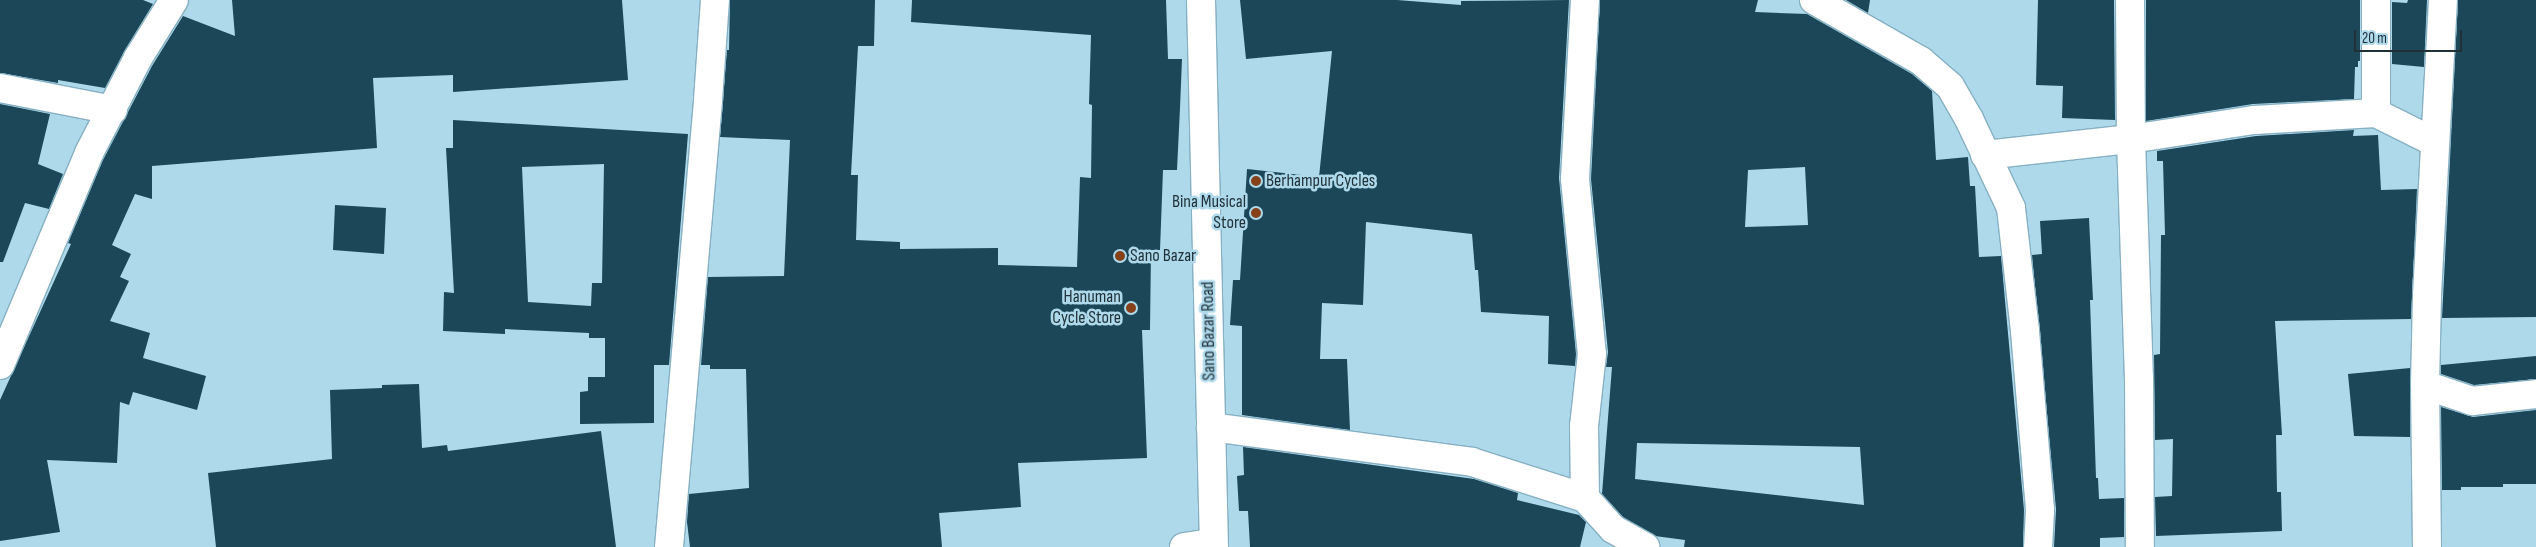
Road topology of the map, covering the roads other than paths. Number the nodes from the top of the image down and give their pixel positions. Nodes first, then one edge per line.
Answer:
1 (174, 0) edge
2 (715, 0) edge
3 (1201, 0) edge
4 (1585, 0) edge
5 (1814, 0) edge
6 (2130, 0) edge
7 (2376, 0) edge
8 (2443, 0) edge
9 (0, 88) edge
10 (113, 110) junction
11 (2376, 113) junction
12 (2131, 140) junction
13 (2434, 142) junction
14 (1985, 155) junction
15 (0, 365) edge
16 (2425, 385) junction
17 (2536, 394) edge
18 (1211, 427) junction
19 (1585, 498) junction
20 (1214, 545) edge
21 (669, 547) edge
22 (1184, 547) edge
23 (1645, 547) edge
24 (2038, 547) edge
25 (2140, 547) edge
26 (2427, 547) edge

1 - 10 street
2 - 21 street
3 - 18 street, Sano Bazar Road
4 - 19 street
5 - 14 street
6 - 12 street
7 - 11 street
8 - 13 street
9 - 10 street
10 - 15 street
11 - 12 street
11 - 13 street
12 - 14 street
12 - 25 street
13 - 16 street
14 - 24 street
16 - 17 street
16 - 26 street
18 - 19 street
18 - 20 street, Sano Bazar Road
19 - 23 street
20 - 22 street

